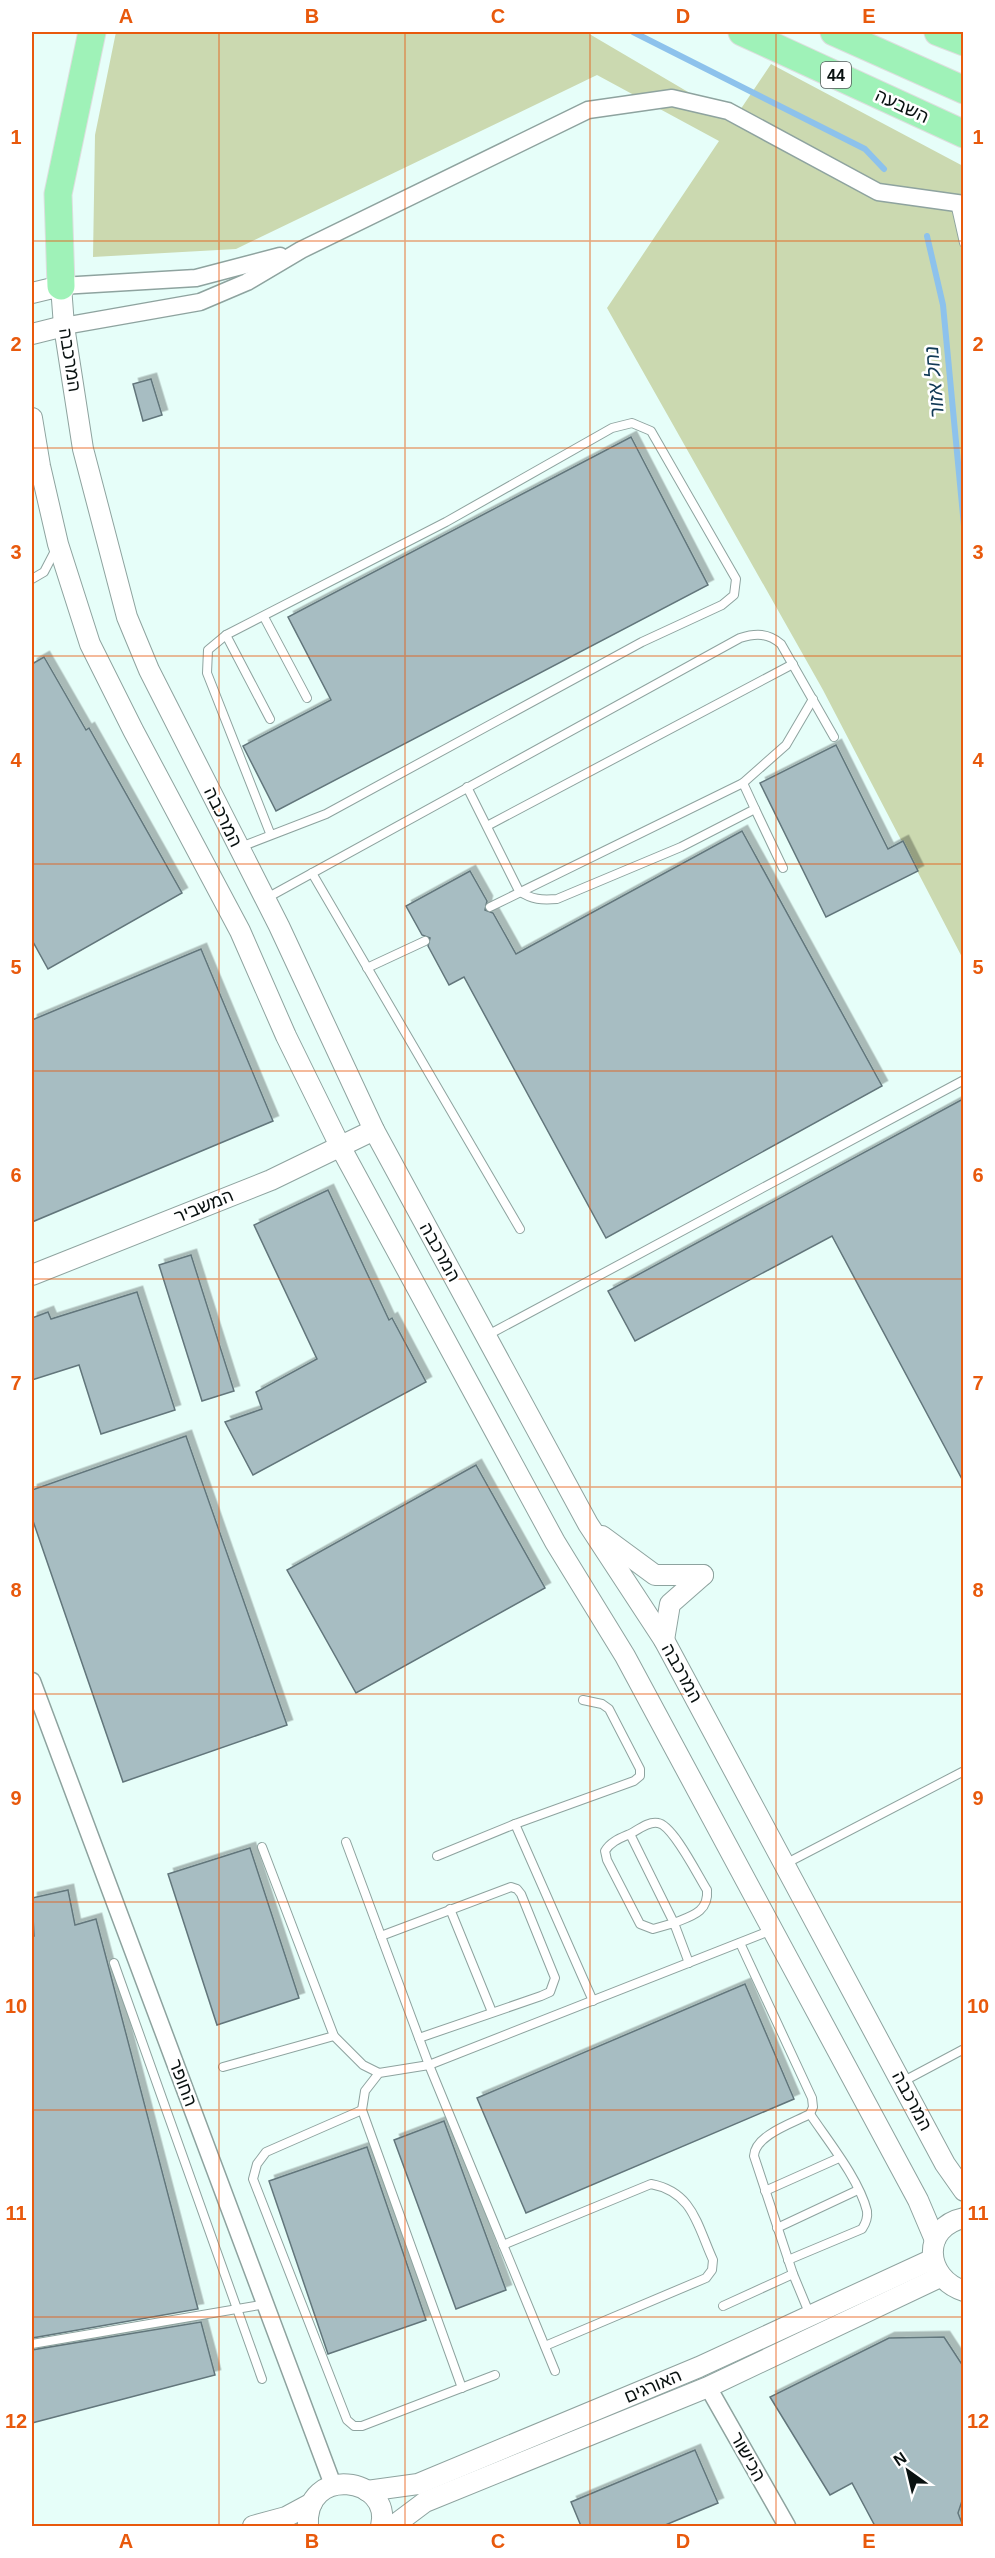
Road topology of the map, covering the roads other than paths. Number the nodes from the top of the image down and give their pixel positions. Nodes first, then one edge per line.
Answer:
1 (92, 32) edge
2 (742, 32) edge
3 (834, 32) edge
4 (938, 32) edge
5 (952, 32) edge
6 (963, 41) edge
7 (963, 90) edge
8 (930, 119) junction
9 (963, 134) edge
10 (963, 140) edge
11 (959, 204) edge
12 (963, 243) edge
13 (301, 250) junction
14 (61, 286) junction
15 (32, 293) edge
16 (64, 326) junction
17 (32, 334) edge
18 (32, 418) edge
19 (35, 465) edge
20 (58, 544) junction
21 (32, 579) edge
22 (264, 617) junction
23 (226, 635) junction
24 (793, 664) junction
25 (307, 698) dead end
26 (813, 699) junction
27 (270, 719) dead end
28 (834, 737) dead end
29 (743, 783) junction
30 (467, 787) junction
31 (755, 809) junction
32 (487, 826) junction
33 (270, 833) junction
34 (238, 848) junction
35 (783, 868) dead end
36 (312, 873) junction
37 (519, 891) junction
38 (264, 899) junction
39 (490, 907) dead end
40 (426, 941) dead end
41 (367, 968) junction
42 (963, 1080) edge
43 (374, 1130) junction
44 (341, 1148) junction
45 (520, 1229) dead end
46 (32, 1275) edge
47 (486, 1336) junction
48 (588, 1524) junction
49 (664, 1640) junction
50 (32, 1681) edge
51 (583, 1700) dead end
52 (963, 1771) edge
53 (515, 1824) junction
54 (630, 1834) junction
55 (346, 1842) dead end
56 (262, 1847) dead end
57 (436, 1857) dead end
58 (785, 1864) junction
59 (450, 1909) junction
60 (674, 1923) junction
61 (772, 1930) junction
62 (381, 1935) junction
63 (740, 1943) junction
64 (114, 1963) dead end
65 (689, 1964) junction
66 (593, 2001) junction
67 (492, 2012) junction
68 (334, 2036) junction
69 (419, 2038) junction
70 (963, 2049) edge
71 (429, 2065) junction
72 (223, 2067) dead end
73 (379, 2073) junction
74 (902, 2082) junction
75 (362, 2110) junction
76 (810, 2114) junction
77 (839, 2158) junction
78 (858, 2190) junction
79 (765, 2191) junction
80 (963, 2191) edge
81 (963, 2218) edge
82 (777, 2228) junction
83 (935, 2240) junction
84 (503, 2245) junction
85 (788, 2260) junction
86 (936, 2268) junction
87 (794, 2274) junction
88 (963, 2291) edge
89 (267, 2304) junction
90 (723, 2306) dead end
91 (238, 2309) junction
92 (810, 2316) junction
93 (32, 2344) edge
94 (545, 2346) junction
95 (555, 2371) dead end
96 (495, 2375) dead end
97 (262, 2379) dead end
98 (708, 2386) junction
99 (462, 2388) junction
100 (333, 2485) junction
101 (367, 2491) junction
102 (312, 2503) junction
103 (253, 2526) edge
104 (308, 2526) edge
105 (381, 2526) edge
106 (393, 2526) edge
107 (787, 2526) edge

1 - 14 highway
2 - 8 highway, השבעה / 44
3 - 7 highway, 44
4 - 6 highway
5 - 6 lane
8 - 9 highway, השבעה / 44
8 - 10 highway
11 - 12 lane
11 - 13 street
13 - 14 street
13 - 16 street
14 - 15 street
14 - 16 street, המרכבה
16 - 17 street
16 - 34 street, המרכבה
18 - 19 street, המרכבה
19 - 20 street, המרכבה
20 - 21 lane
20 - 44 street, המרכבה
22 - 23 lane
22 - 25 lane
22 - 33 lane
23 - 27 lane
23 - 33 lane
24 - 26 lane
24 - 30 lane
24 - 32 lane
26 - 28 lane
26 - 29 lane
29 - 31 lane
29 - 37 lane
30 - 32 lane
30 - 36 lane
31 - 35 lane
31 - 37 lane
32 - 37 lane
33 - 34 lane
34 - 38 street, המרכבה
36 - 38 lane
36 - 41 lane
37 - 39 lane
38 - 43 street, המרכבה
40 - 41 lane
41 - 45 lane
42 - 47 lane
43 - 44 street, המשביר
43 - 47 street, המרכבה
44 - 46 street, המשביר
44 - 61 street, המרכבה
47 - 48 street, המרכבה
48 - 49 street, המרכבה
48 - 49 street
49 - 58 street, המרכבה
50 - 89 street, החופר
51 - 53 lane
52 - 58 lane
53 - 57 lane
53 - 66 lane
54 - 60 lane
54 - 60 lane
54 - 60 lane
55 - 62 lane
56 - 68 lane
58 - 74 street, המרכבה
59 - 62 lane
59 - 67 lane
59 - 67 lane
60 - 65 lane
61 - 63 lane
61 - 83 street, המרכבה
62 - 69 lane
63 - 65 lane
63 - 76 lane
64 - 91 lane
65 - 66 lane
66 - 71 lane
67 - 69 lane
68 - 72 lane
68 - 73 lane
69 - 71 lane
70 - 74 lane
71 - 73 lane
71 - 84 lane
73 - 75 lane
74 - 80 street, המרכבה
75 - 99 lane
75 - 99 lane
76 - 77 lane
76 - 79 lane
77 - 78 lane
77 - 79 lane
78 - 82 lane
78 - 85 lane
79 - 82 lane
81 - 83 street
82 - 85 lane
83 - 86 street
84 - 94 lane
84 - 94 lane
85 - 87 lane
86 - 88 street
86 - 92 street, האורגים
86 - 98 street, האורגים
87 - 90 lane
87 - 92 lane
89 - 91 lane
89 - 100 street, החופר
91 - 93 lane
91 - 97 lane
92 - 101 street, האורגים
94 - 95 lane
96 - 99 lane
98 - 106 street, האורגים
98 - 107 street, הכישור
100 - 101 street, האורגים
100 - 102 street
101 - 105 street
102 - 103 street
102 - 104 street

